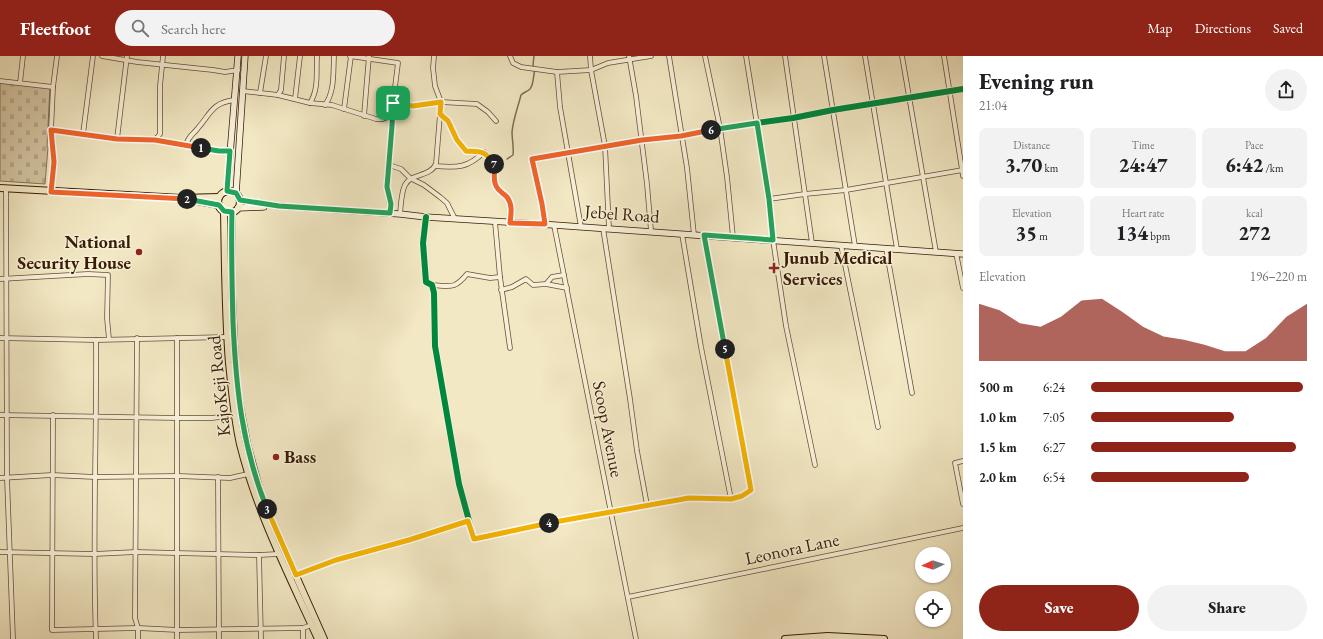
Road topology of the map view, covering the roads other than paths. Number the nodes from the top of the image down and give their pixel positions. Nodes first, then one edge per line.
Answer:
1 (23, 56) edge
2 (57, 56) edge
3 (93, 56) edge
4 (102, 56) edge
5 (162, 56) edge
6 (238, 56) edge
7 (245, 56) edge
8 (266, 56) edge
9 (284, 56) edge
10 (300, 56) edge
11 (317, 56) edge
12 (334, 56) edge
13 (350, 56) edge
14 (434, 56) edge
15 (510, 56) edge
16 (590, 56) edge
17 (651, 56) edge
18 (669, 56) edge
19 (704, 56) edge
20 (746, 56) edge
21 (785, 56) edge
22 (824, 56) edge
23 (865, 56) edge
24 (902, 56) edge
25 (944, 56) edge
26 (369, 57) edge
27 (127, 58) edge
28 (629, 58) edge
29 (161, 64) junction
30 (238, 70) junction
31 (591, 70) junction
32 (557, 72) junction
33 (0, 81) edge
34 (20, 83) junction
35 (53, 87) junction
36 (963, 89) edge
37 (242, 91) junction
38 (950, 91) junction
39 (260, 93) junction
40 (278, 95) junction
41 (909, 98) junction
42 (295, 99) junction
43 (234, 100) junction
44 (441, 102) junction
45 (310, 103) junction
46 (393, 103) junction
47 (873, 103) junction
48 (325, 105) junction
49 (344, 109) junction
50 (833, 110) junction
51 (392, 111) junction
52 (440, 114) junction
53 (364, 116) junction
54 (793, 118) junction
55 (496, 121) dead end
56 (757, 123) junction
57 (720, 128) junction
58 (51, 130) junction
59 (83, 134) junction
60 (681, 136) junction
61 (117, 139) junction
62 (155, 140) junction
63 (642, 140) junction
64 (186, 146) junction
65 (605, 146) junction
66 (230, 151) junction
67 (484, 152) junction
68 (568, 153) junction
69 (389, 165) junction
70 (435, 166) junction
71 (963, 170) edge
72 (963, 176) edge
73 (923, 177) junction
74 (410, 178) junction
75 (886, 184) junction
76 (3, 189) edge
77 (846, 190) junction
78 (227, 191) junction
79 (51, 192) junction
80 (236, 193) junction
81 (805, 194) junction
82 (220, 197) junction
83 (181, 198) junction
84 (769, 199) junction
85 (240, 200) junction
86 (219, 205) junction
87 (279, 206) junction
88 (238, 208) junction
89 (224, 211) junction
90 (232, 212) junction
91 (390, 213) junction
92 (400, 214) junction
93 (426, 217) junction
94 (455, 219) junction
95 (495, 222) junction
96 (510, 223) junction
97 (545, 224) junction
98 (554, 225) junction
99 (581, 226) junction
100 (606, 228) junction
101 (651, 232) junction
102 (682, 234) junction
103 (694, 234) junction
104 (704, 235) junction
105 (733, 237) junction
106 (773, 240) junction
107 (812, 243) junction
108 (841, 245) junction
109 (855, 246) junction
110 (886, 248) junction
111 (897, 249) junction
112 (936, 252) junction
113 (956, 253) junction
114 (963, 254) edge
115 (564, 275) junction
116 (500, 277) junction
117 (0, 279) edge
118 (6, 279) junction
119 (546, 284) junction
120 (432, 285) junction
121 (567, 288) junction
122 (963, 288) edge
123 (501, 290) junction
124 (227, 336) junction
125 (0, 338) edge
126 (7, 338) junction
127 (136, 338) junction
128 (177, 338) junction
129 (108, 339) junction
130 (96, 340) junction
131 (510, 348) dead end
132 (912, 393) dead end
133 (0, 415) edge
134 (7, 415) junction
135 (53, 415) junction
136 (235, 415) junction
137 (97, 416) junction
138 (137, 417) junction
139 (178, 418) junction
140 (878, 427) dead end
141 (963, 461) edge
142 (815, 465) dead end
143 (248, 474) junction
144 (52, 475) junction
145 (135, 476) junction
146 (178, 476) junction
147 (95, 477) junction
148 (0, 478) edge
149 (7, 478) junction
150 (218, 478) junction
151 (731, 499) junction
152 (963, 504) edge
153 (647, 505) junction
154 (610, 512) junction
155 (468, 521) junction
156 (963, 528) edge
157 (0, 552) edge
158 (9, 552) junction
159 (136, 552) junction
160 (52, 553) junction
161 (178, 553) junction
162 (94, 554) junction
163 (219, 554) junction
164 (278, 554) junction
165 (259, 555) junction
166 (296, 575) junction
167 (628, 597) junction
168 (312, 625) junction
169 (138, 628) junction
170 (261, 628) junction
171 (303, 628) junction
172 (96, 630) junction
173 (178, 630) junction
174 (219, 630) junction
175 (13, 639) edge
176 (96, 639) edge
177 (138, 639) edge
178 (177, 639) edge
179 (218, 639) edge
180 (261, 639) edge
181 (303, 639) edge
182 (318, 639) edge
183 (324, 639) edge
184 (636, 639) edge
185 (785, 639) edge
186 (884, 639) edge

1 - 34 street
2 - 35 street
3 - 59 street
4 - 27 street
5 - 29 street
6 - 30 main road
7 - 37 main road
8 - 39 street
9 - 40 street
10 - 42 street
11 - 45 street
12 - 48 street
13 - 26 street
13 - 49 street
14 - 44 street
15 - 32 street
16 - 31 street
17 - 28 street
18 - 60 street
19 - 57 street
20 - 56 street
21 - 54 street
22 - 50 street
23 - 47 street
24 - 41 street
25 - 38 street
26 - 46 street
26 - 53 street
27 - 29 street
27 - 61 street
28 - 31 street
28 - 63 street
29 - 30 street
29 - 62 street
30 - 43 main road
31 - 32 street
31 - 65 street
32 - 68 street
33 - 34 street
34 - 35 street
35 - 58 street
36 - 38 street
37 - 39 street
37 - 80 main road
38 - 41 street
38 - 71 street
39 - 40 street
40 - 42 street
41 - 47 street
41 - 73 street
42 - 45 street
43 - 64 street
43 - 66 main road
44 - 46 street
44 - 52 street
44 - 55 street
45 - 48 street
46 - 51 street
47 - 50 street
47 - 75 street
48 - 49 street
49 - 53 street
50 - 54 street
50 - 77 street
51 - 53 street
51 - 69 street
52 - 67 street
52 - 70 street
54 - 56 street
54 - 81 street
56 - 57 street
56 - 84 street
57 - 60 street
57 - 105 street
58 - 59 street
58 - 79 street
59 - 61 street
60 - 63 street
60 - 103 street
61 - 62 street
62 - 64 street
63 - 65 street
63 - 101 street
64 - 66 street
65 - 68 street
65 - 100 street
66 - 78 main road
67 - 70 street
67 - 96 street
68 - 97 street
68 - 99 street
69 - 74 street
69 - 91 street
70 - 74 street
71 - 72 street
71 - 73 street
73 - 75 street
73 - 112 street
74 - 92 street
74 - 94 street
75 - 77 street
75 - 111 street
76 - 79 main road
76 - 118 street
77 - 81 street
77 - 109 street
78 - 80 main road
78 - 82 main road
79 - 83 main road
80 - 85 main road
81 - 84 street
81 - 107 street
82 - 83 main road
82 - 86 main road
83 - 86 main road
84 - 106 street
85 - 87 main road, Jebel Road
85 - 88 main road
86 - 89 main road
87 - 88 main road, Jebel Road
87 - 91 main road, Jebel Road
88 - 90 main road
89 - 90 main road
89 - 124 main road, KajoKeji Road
90 - 166 main road, KajoKeji Road
91 - 92 main road, Jebel Road
92 - 93 main road, Jebel Road
93 - 94 main road, Jebel Road
93 - 120 street
94 - 95 main road, Jebel Road
95 - 96 main road, Jebel Road
95 - 116 street
96 - 97 main road, Jebel Road
97 - 98 main road, Jebel Road
98 - 99 main road, Jebel Road
98 - 115 street, Scoop Avenue
99 - 100 main road, Jebel Road
100 - 101 main road, Jebel Road
100 - 153 street
101 - 102 main road, Jebel Road
102 - 103 main road, Jebel Road
102 - 151 street
103 - 104 main road, Jebel Road
104 - 105 main road, Jebel Road
104 - 151 street
105 - 106 main road, Jebel Road
106 - 107 main road, Jebel Road
106 - 142 street
107 - 108 main road, Jebel Road
108 - 109 main road, Jebel Road
108 - 140 street
109 - 110 main road, Jebel Road
110 - 111 main road, Jebel Road
110 - 132 street
111 - 112 main road, Jebel Road
112 - 113 main road, Jebel Road
113 - 114 main road, Jebel Road
113 - 122 street
115 - 119 street
115 - 121 street, Scoop Avenue
116 - 120 street
116 - 123 street
117 - 118 street
118 - 126 street
118 - 129 street
119 - 121 street
119 - 123 street
120 - 155 street
121 - 154 street, Scoop Avenue
123 - 131 street
124 - 128 street
124 - 136 main road, KajoKeji Road
125 - 126 street
126 - 130 street
126 - 134 street
127 - 128 street
127 - 129 street
127 - 138 street
128 - 139 street
129 - 130 street
130 - 137 street
133 - 134 street
134 - 135 street
134 - 149 street
135 - 137 street
135 - 144 street
136 - 139 street
136 - 143 main road, KajoKeji Road
137 - 138 street
137 - 147 street
138 - 139 street
138 - 145 street
139 - 146 street
141 - 152 street
143 - 150 street
143 - 164 main road, KajoKeji Road
144 - 147 street
144 - 149 street
144 - 160 street
145 - 146 street
145 - 147 street
145 - 159 street
146 - 150 street
146 - 161 street
147 - 162 street
148 - 149 street
149 - 158 street
150 - 163 street
151 - 153 street
153 - 154 street
154 - 155 street
154 - 167 street, Scoop Avenue
155 - 166 street
156 - 167 street, Leonora Lane
157 - 158 street
158 - 160 street
158 - 175 street
159 - 161 street
159 - 162 street
159 - 169 street
160 - 162 street
160 - 172 street
161 - 163 street
161 - 173 street
162 - 172 street
163 - 165 street
163 - 174 street
164 - 165 street
164 - 168 main road, KajoKeji Road
165 - 170 street
166 - 183 main road, KajoKeji Road
167 - 184 street, Scoop Avenue
168 - 171 street
168 - 182 main road, KajoKeji Road
169 - 172 street
169 - 173 street
169 - 177 street
170 - 171 street
170 - 174 street
170 - 180 street
171 - 181 street
172 - 176 street
173 - 174 street
173 - 178 street
174 - 179 street
185 - 186 main road

